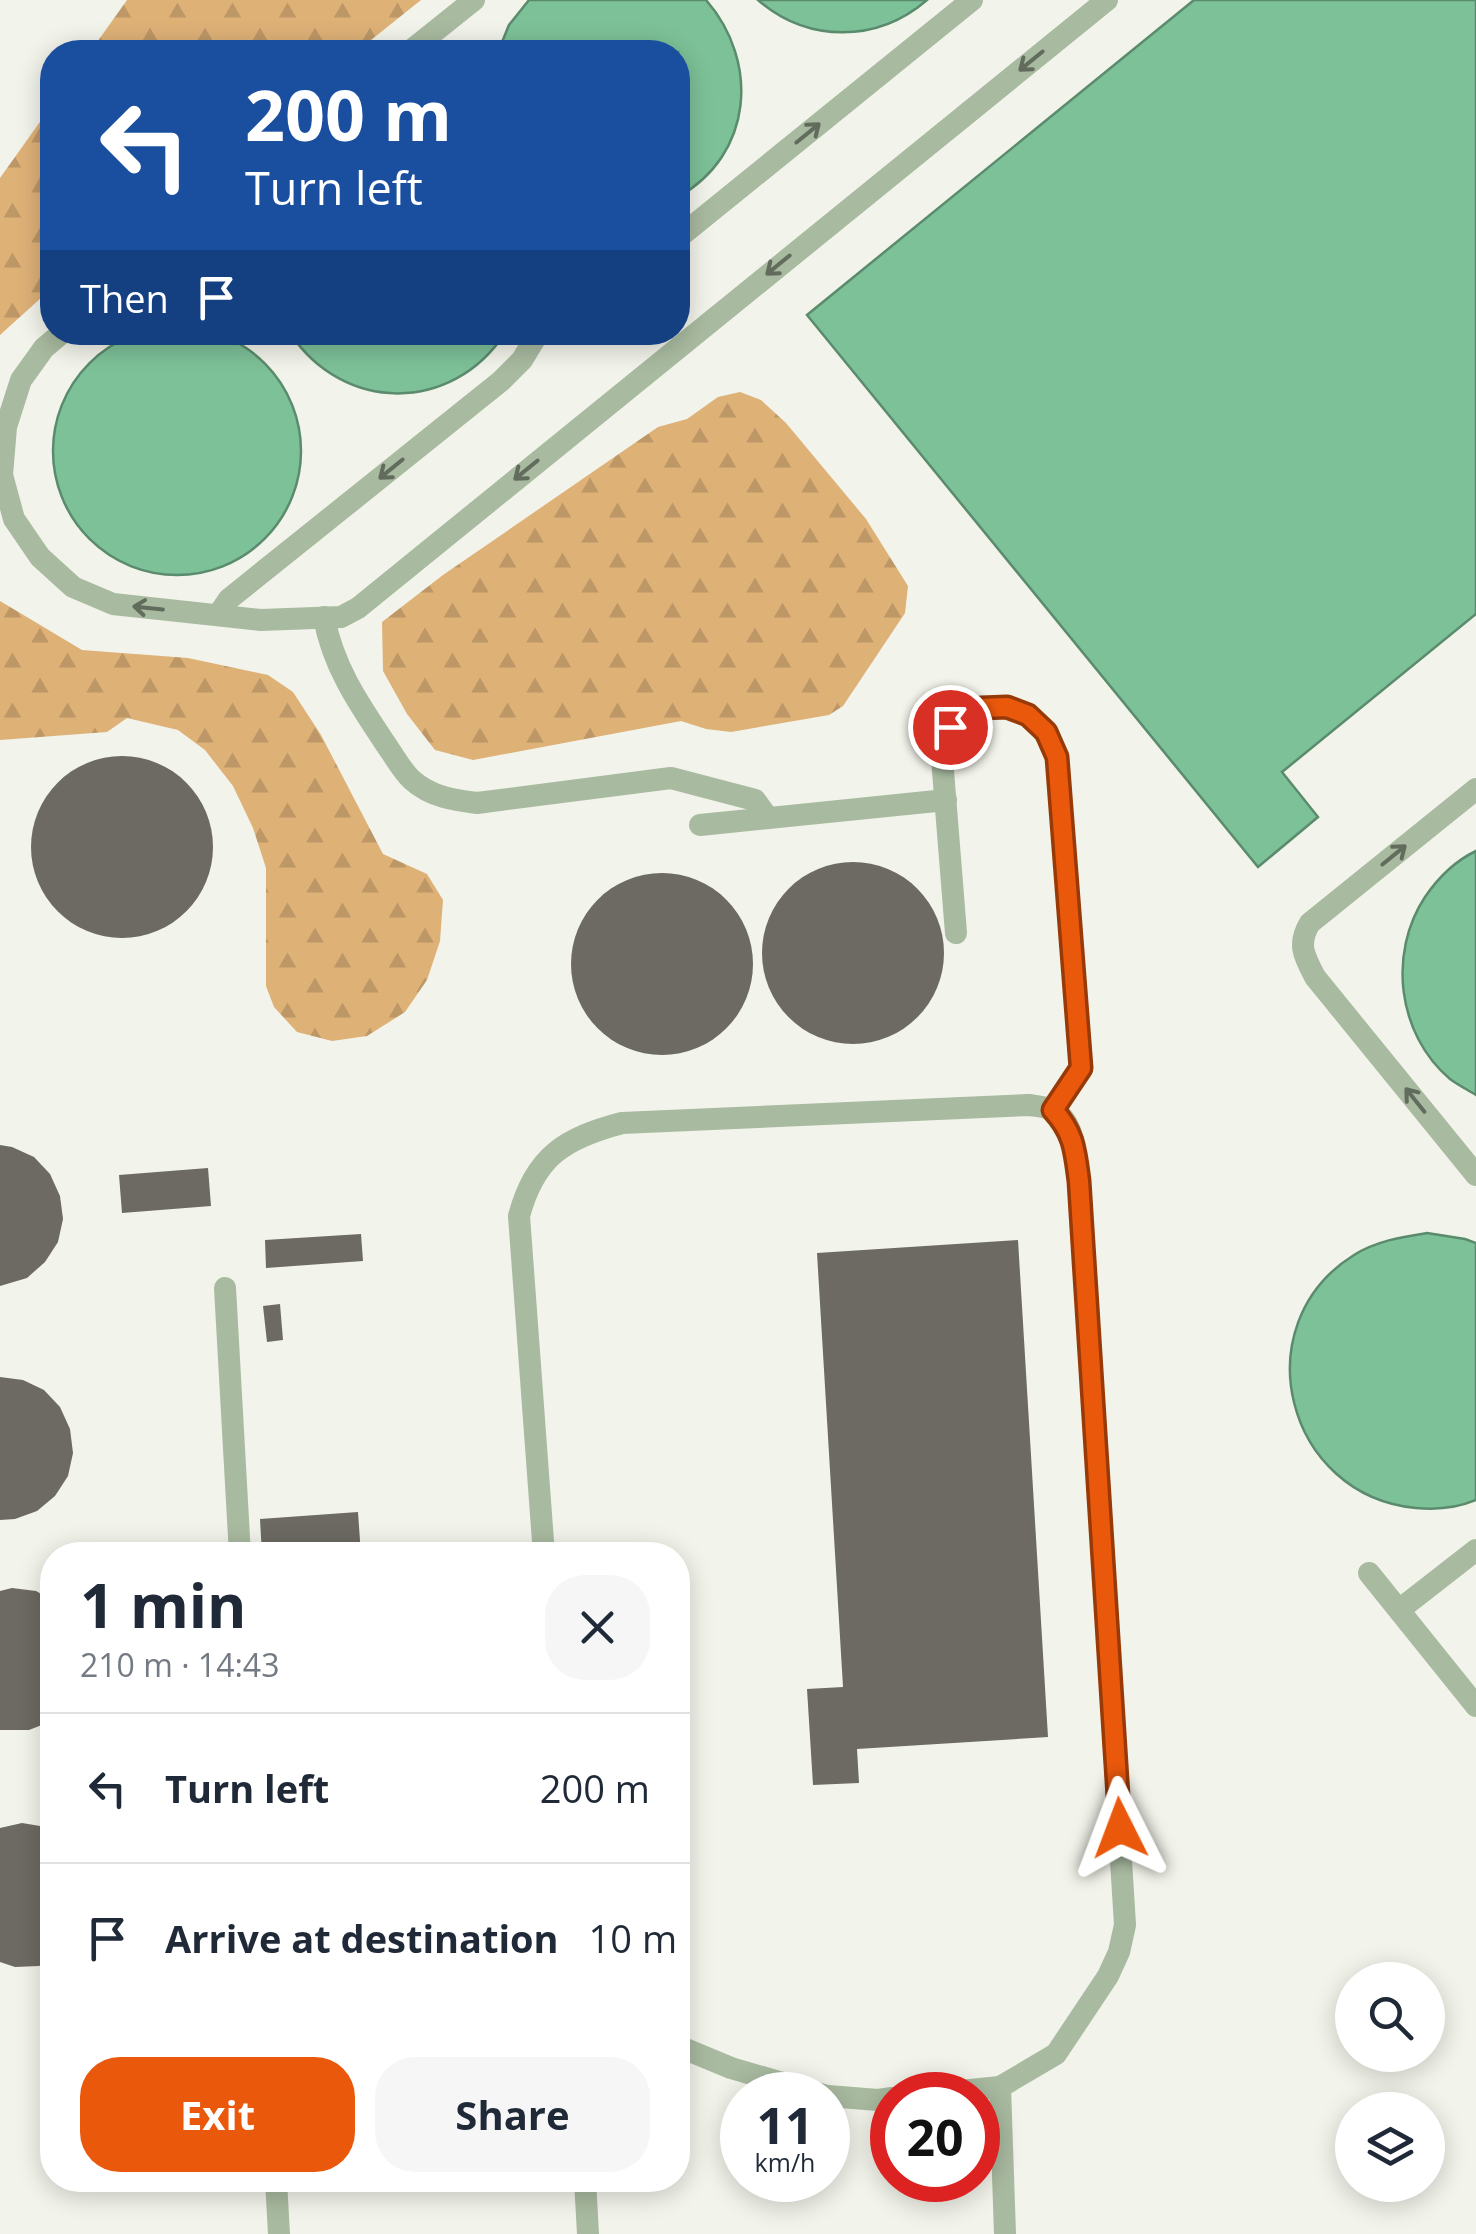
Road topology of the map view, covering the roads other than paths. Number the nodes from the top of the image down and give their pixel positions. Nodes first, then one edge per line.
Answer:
1 (474, 0) edge
2 (972, 0) edge
3 (1107, 0) edge
4 (424, 40) edge
5 (690, 228) edge
6 (690, 336) edge
7 (48, 345) edge
8 (531, 345) edge
9 (679, 345) edge
10 (218, 616) junction
11 (324, 617) junction
12 (1476, 789) edge
13 (946, 800) junction
14 (768, 818) junction
15 (700, 825) dead end
16 (956, 933) dead end
17 (1053, 1110) junction
18 (1476, 1175) edge
19 (225, 1288) dead end
20 (239, 1542) edge
21 (543, 1542) edge
22 (1476, 1550) edge
23 (1369, 1572) dead end
24 (1400, 1610) junction
25 (1476, 1706) edge
26 (690, 2051) edge
27 (744, 2072) edge
28 (1000, 2087) joint
29 (277, 2192) edge
30 (586, 2192) edge
31 (279, 2234) edge
32 (588, 2234) edge
33 (1005, 2234) edge

1 - 4 lane
5 -> 2 lane
3 -> 6 lane
10 -> 7 lane
8 -> 10 lane
9 -> 11 lane
10 - 11 lane
11 - 14 lane
18 -> 12 lane
13 - 14 lane
13 - 16 lane
13 - 17 lane
14 - 15 lane
17 - 21 lane
17 - 28 lane
19 - 20 lane
22 - 24 lane
23 - 24 lane
24 - 25 lane
26 - 27 lane
28 - 33 lane
29 - 31 lane
30 - 32 lane

